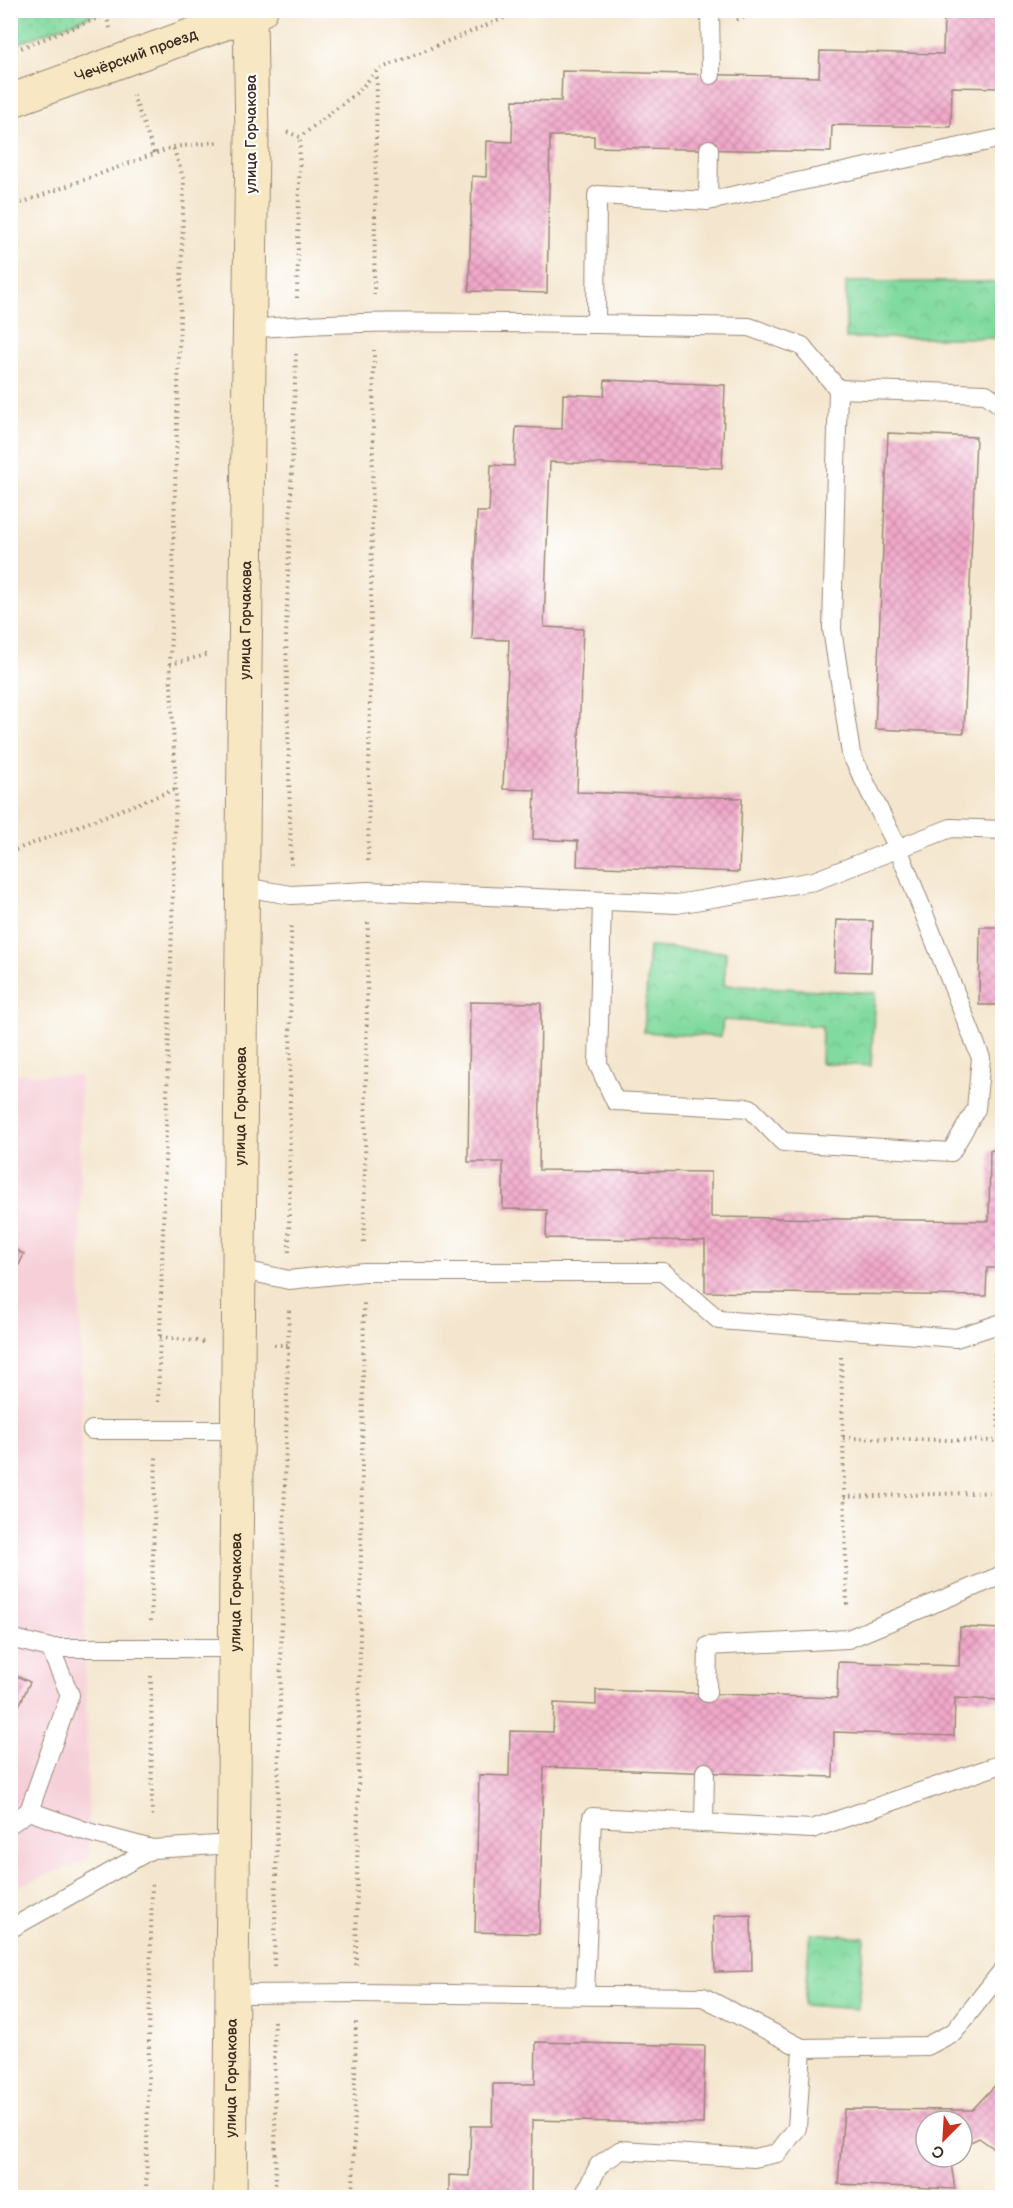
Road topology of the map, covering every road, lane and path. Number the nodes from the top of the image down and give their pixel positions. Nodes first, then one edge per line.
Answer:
1 (710, 10) edge
2 (255, 12) edge
3 (106, 15) dead end
4 (10, 52) edge
5 (377, 70) dead end
6 (711, 75) dead end
7 (10, 101) edge
8 (300, 137) dead end
9 (1002, 138) edge
10 (173, 147) dead end
11 (709, 149) dead end
12 (708, 201) junction
13 (374, 323) junction
14 (596, 324) junction
15 (297, 325) junction
16 (250, 329) junction
17 (838, 389) junction
18 (1002, 406) edge
19 (176, 789) junction
20 (1002, 830) edge
21 (898, 848) junction
22 (10, 852) edge
23 (243, 887) junction
24 (368, 891) junction
25 (291, 895) junction
26 (602, 901) junction
27 (239, 1269) junction
28 (364, 1272) junction
29 (289, 1280) junction
30 (998, 1324) edge
31 (840, 1329) junction
32 (92, 1430) dead end
33 (157, 1430) junction
34 (237, 1431) junction
35 (843, 1438) junction
36 (1001, 1441) edge
37 (1002, 1492) edge
38 (844, 1497) junction
39 (1002, 1576) edge
40 (10, 1638) edge
41 (848, 1639) junction
42 (50, 1648) junction
43 (150, 1648) junction
44 (235, 1648) junction
45 (707, 1693) dead end
46 (1002, 1764) edge
47 (705, 1772) dead end
48 (29, 1811) junction
49 (704, 1823) junction
50 (10, 1824) edge
51 (233, 1844) junction
52 (152, 1849) junction
53 (10, 1929) edge
54 (1002, 1971) edge
55 (356, 1993) junction
56 (232, 1994) junction
57 (273, 1994) junction
58 (585, 1994) junction
59 (802, 2048) junction
60 (146, 2198) edge
61 (230, 2198) edge
62 (276, 2198) edge
63 (353, 2198) edge
64 (586, 2198) edge

1 - 6 lane
2 - 7 street, Чечёрский проезд
2 - 16 street, улица Горчакова
3 - 4 path
5 - 13 path
8 - 15 path
9 - 12 lane
10 - 19 path
11 - 12 lane
12 - 14 lane
13 - 14 lane
13 - 15 lane
13 - 24 path
14 - 17 lane
15 - 16 lane
15 - 25 path
16 - 23 street, улица Горчакова
17 - 18 lane
17 - 21 lane
19 - 22 path
19 - 33 path
20 - 21 lane
21 - 26 lane
21 - 26 lane
23 - 25 lane
23 - 27 street, улица Горчакова
24 - 25 lane
24 - 26 lane
24 - 28 path
25 - 29 path
27 - 29 lane
27 - 34 street, улица Горчакова
28 - 29 lane
28 - 31 lane
28 - 55 path
29 - 57 path
30 - 31 lane
30 - 36 path
31 - 35 path
32 - 33 lane
33 - 34 lane
33 - 43 path
34 - 44 street, улица Горчакова
35 - 36 path
35 - 38 path
36 - 37 path
37 - 38 path
37 - 39 path
38 - 41 path
39 - 41 lane
40 - 42 lane
41 - 45 lane
42 - 43 lane
42 - 48 lane
43 - 44 lane
43 - 52 path
44 - 51 street, улица Горчакова
46 - 49 lane
47 - 49 lane
48 - 50 lane
48 - 52 lane
49 - 58 lane
51 - 52 lane
51 - 56 street, улица Горчакова
52 - 53 lane
52 - 60 path
54 - 59 lane
55 - 57 lane
55 - 58 lane
55 - 63 path
56 - 57 lane
56 - 61 street, улица Горчакова
57 - 62 path
58 - 59 lane
59 - 64 lane

